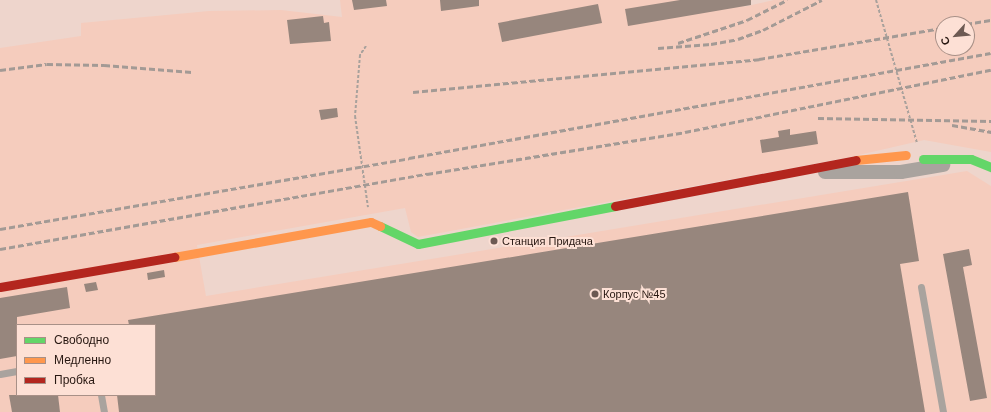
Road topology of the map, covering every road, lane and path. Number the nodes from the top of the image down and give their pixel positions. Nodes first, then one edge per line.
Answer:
1 (876, 0) edge
2 (366, 46) dead end
3 (918, 148) dead end
4 (906, 155) dead end
5 (964, 158) junction
6 (923, 159) dead end
7 (991, 167) edge
8 (800, 172) junction
9 (368, 208) dead end
10 (0, 287) edge
11 (921, 287) dead end
12 (16, 371) edge
13 (0, 374) edge
14 (101, 396) edge
15 (104, 412) edge
16 (943, 412) edge

1 - 3 path
2 - 9 path
4 - 8 street
5 - 6 street
5 - 7 street
5 - 8 street
8 - 10 street
11 - 16 lane
12 - 13 lane
14 - 15 lane

